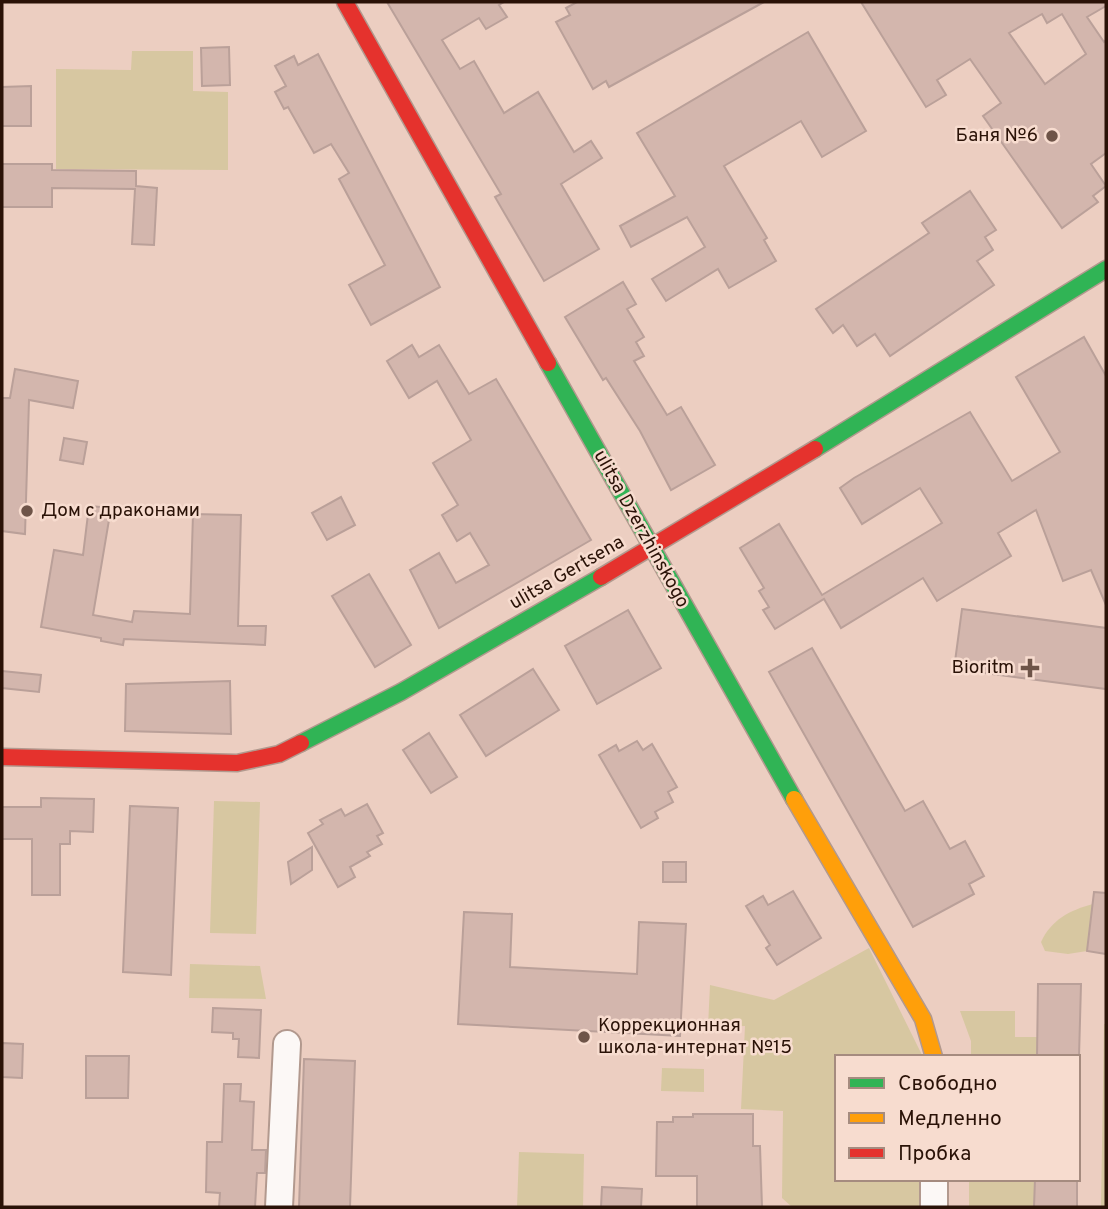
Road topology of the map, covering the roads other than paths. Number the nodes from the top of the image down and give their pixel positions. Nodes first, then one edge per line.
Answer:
1 (345, 2) edge
2 (1106, 269) edge
3 (652, 548) junction
4 (2, 757) edge
5 (287, 1044) dead end
6 (933, 1055) edge
7 (934, 1181) edge
8 (279, 1207) edge
9 (934, 1207) edge

1 - 3 street, ulitsa Dzerzhinskogo
2 - 3 street, ulitsa Gertsena
3 - 4 street, ulitsa Gertsena
3 - 6 street, ulitsa Dzerzhinskogo
5 - 8 street
7 - 9 street

